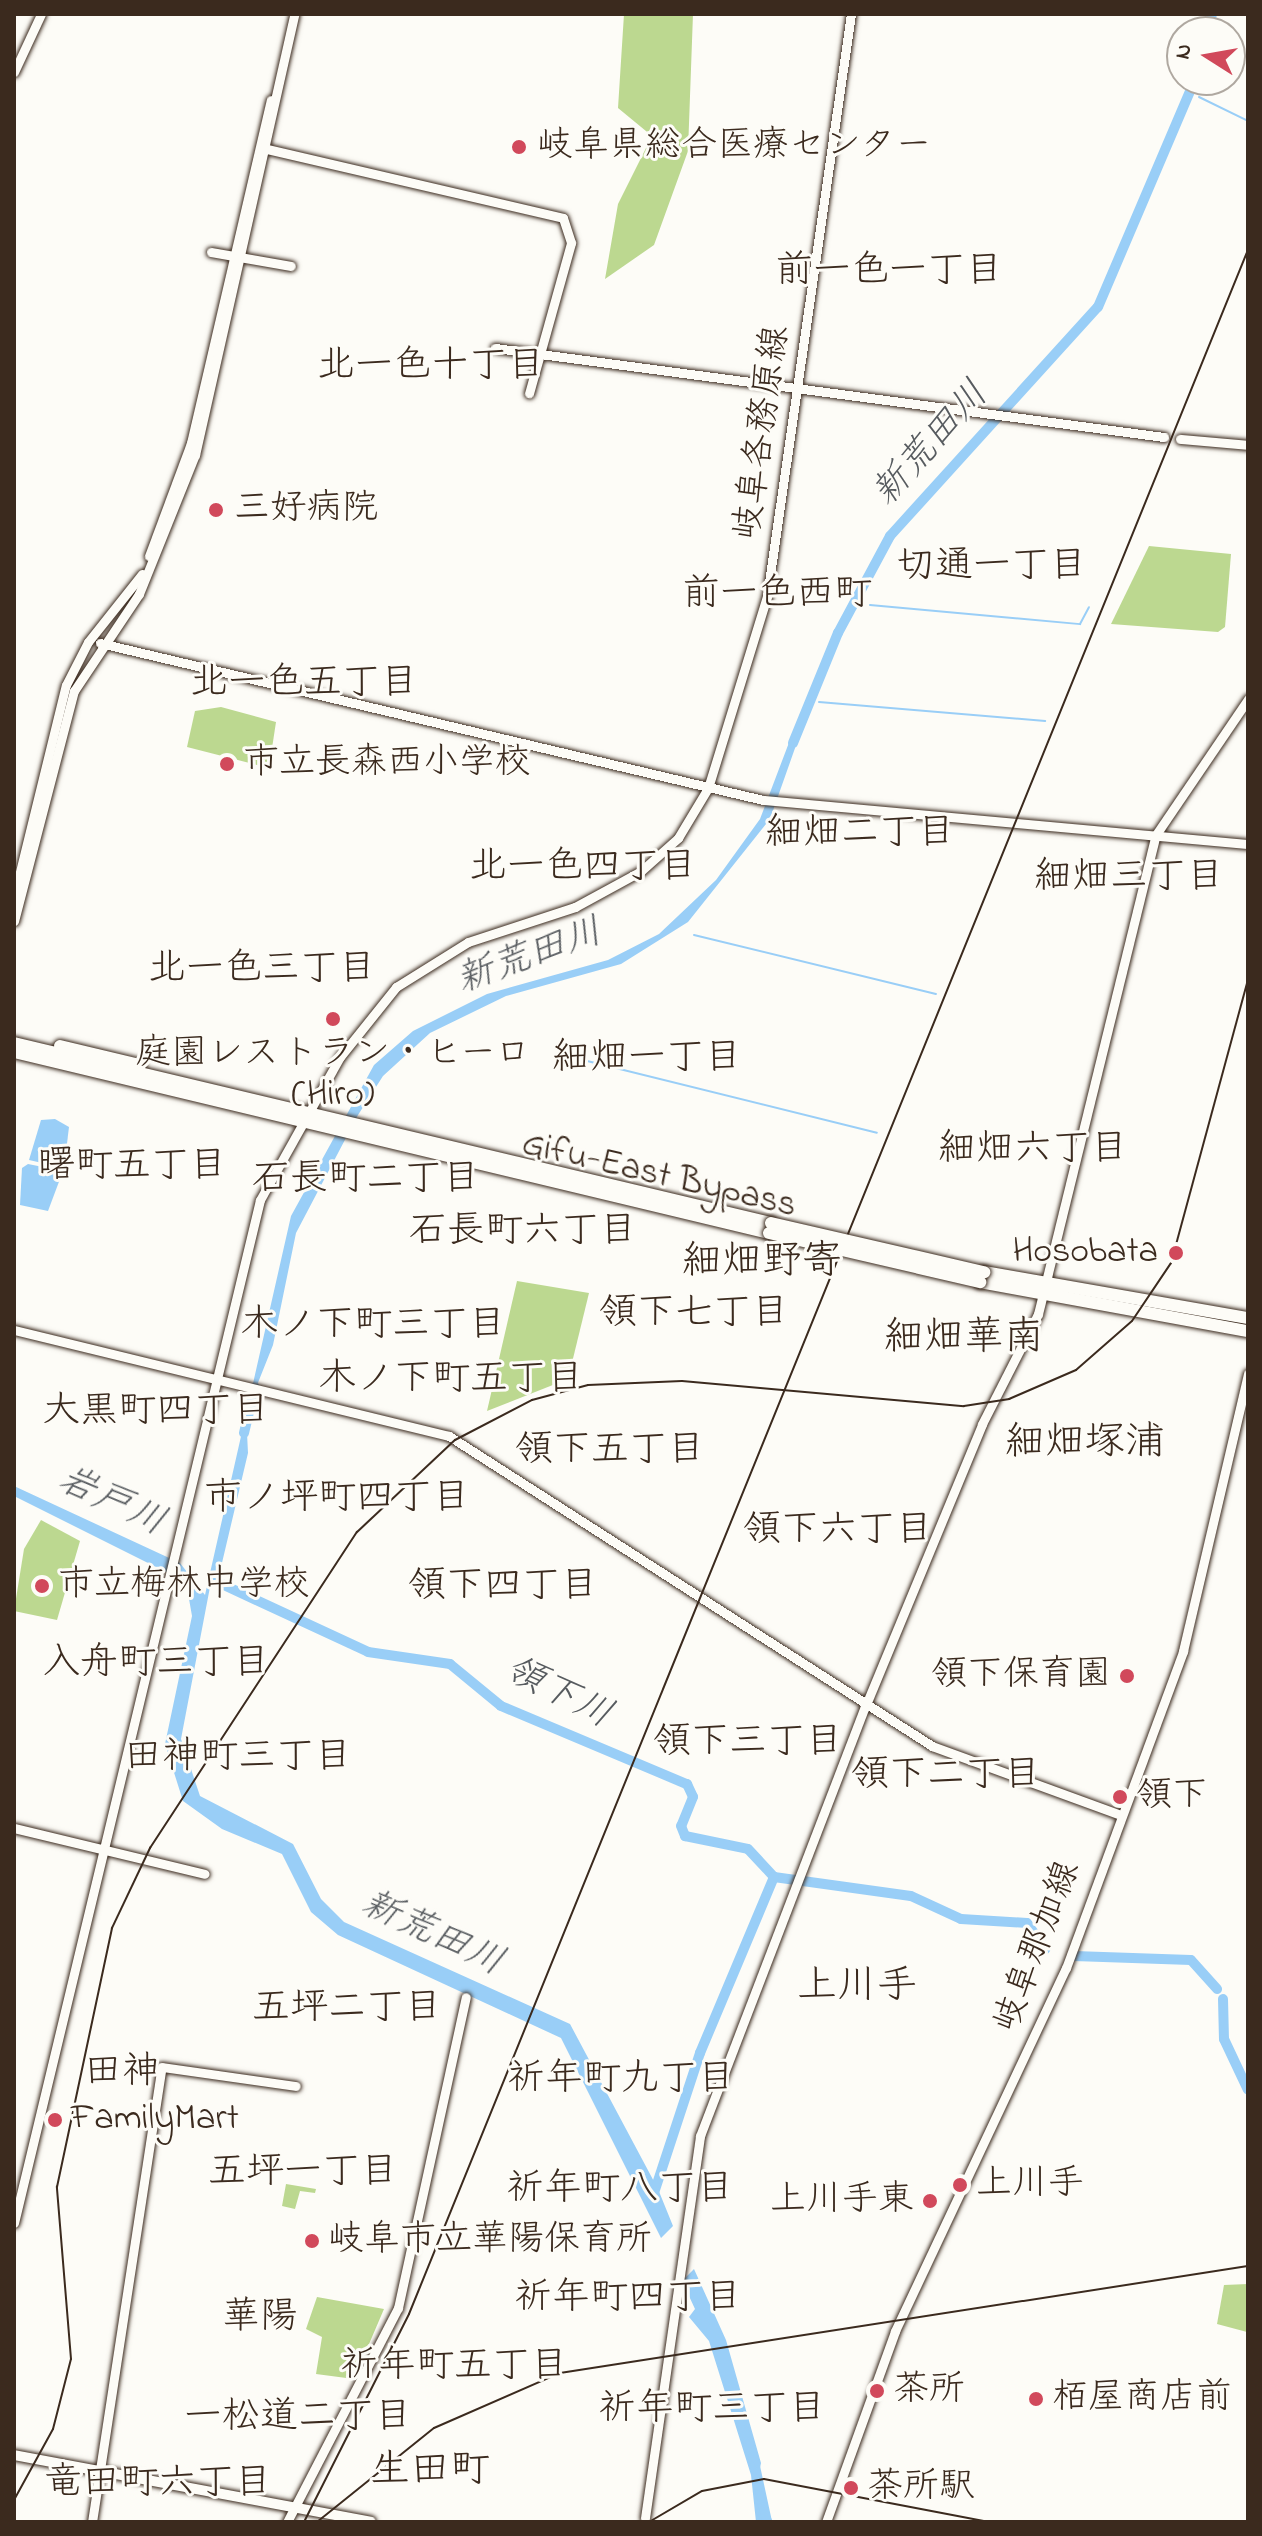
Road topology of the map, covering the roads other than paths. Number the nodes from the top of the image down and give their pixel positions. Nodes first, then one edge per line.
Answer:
1 (41, 14) edge
2 (291, 14) edge
3 (851, 14) edge
4 (14, 72) edge
5 (267, 149) junction
6 (211, 252) dead end
7 (239, 256) junction
8 (291, 266) dead end
9 (495, 348) dead end
10 (537, 357) junction
11 (529, 393) dead end
12 (797, 393) junction
13 (1164, 437) dead end
14 (1180, 439) dead end
15 (1248, 445) edge
16 (100, 643) junction
17 (1248, 699) edge
18 (708, 788) junction
19 (1155, 836) junction
20 (1248, 844) edge
21 (14, 896) edge
22 (14, 921) edge
23 (14, 1036) edge
24 (14, 1043) edge
25 (14, 1052) edge
26 (14, 1059) edge
27 (64, 1060) junction
28 (233, 1095) junction
29 (215, 1100) junction
30 (305, 1118) junction
31 (1044, 1288) junction
32 (1248, 1318) edge
33 (14, 1330) edge
34 (1248, 1331) edge
35 (1248, 1373) edge
36 (216, 1378) junction
37 (865, 1707) junction
38 (1118, 1814) junction
39 (14, 1828) edge
40 (104, 1850) junction
41 (205, 1874) dead end
42 (466, 1997) dead end
43 (296, 2086) dead end
44 (14, 2223) edge
45 (14, 2458) edge
46 (98, 2475) junction
47 (292, 2515) edge
48 (645, 2518) dead end
49 (339, 2521) edge
50 (92, 2522) edge
51 (371, 2522) edge
52 (826, 2522) edge

1 - 4 street
2 - 5 street
2 - 7 street
3 - 12 street, 岐阜各務原線
5 - 7 street
5 - 10 street
6 - 7 street
7 - 8 street
7 - 16 street
7 - 21 street
9 - 10 street
10 - 11 street
10 - 12 street
12 - 13 street
12 - 18 street, 岐阜各務原線
14 - 15 street
16 - 18 street
16 - 22 street
17 - 19 street
18 - 19 street
18 - 30 street, 岐阜各務原線
19 - 20 street
19 - 31 street
23 - 28 highway
24 - 27 highway, Gifu-East Bypass
25 - 27 highway, Gifu-East Bypass
26 - 29 highway
27 - 28 highway, Gifu-East Bypass
27 - 29 highway, Gifu-East Bypass
28 - 30 highway, Gifu-East Bypass
29 - 30 highway, Gifu-East Bypass
30 - 31 highway, Gifu-East Bypass, bridge
30 - 36 street, 岐阜各務原線
31 - 32 highway, Gifu-East Bypass
31 - 34 highway, Gifu-East Bypass
31 - 37 street
33 - 36 street
35 - 38 street, 岐阜那加線
36 - 37 street
36 - 40 street, 岐阜各務原線
37 - 38 street
37 - 48 street
38 - 52 street, 岐阜那加線
39 - 40 street
40 - 41 street
40 - 44 street, 岐阜各務原線
42 - 47 street
43 - 46 street
45 - 46 main road
46 - 47 main road
46 - 50 street
47 - 49 main road
47 - 51 main road

